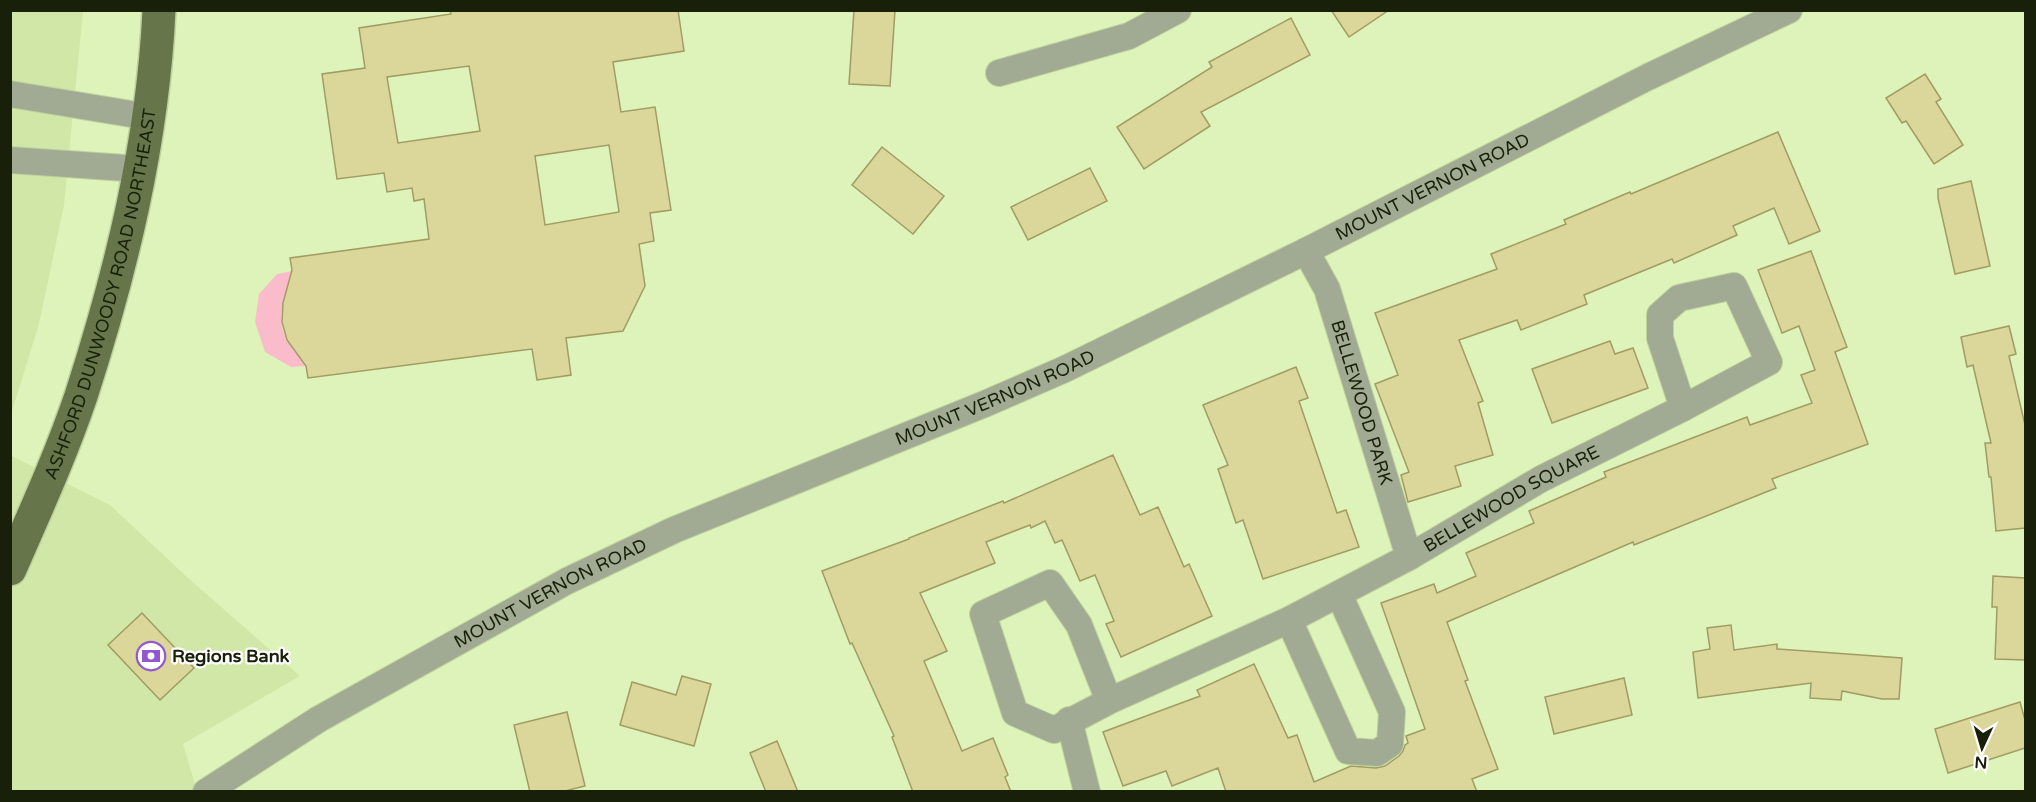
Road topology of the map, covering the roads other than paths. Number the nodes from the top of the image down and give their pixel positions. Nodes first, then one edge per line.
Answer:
1 (159, 10) edge
2 (1178, 10) edge
3 (1789, 10) edge
4 (999, 73) dead end
5 (10, 94) edge
6 (149, 117) junction
7 (10, 160) edge
8 (140, 169) junction
9 (1306, 251) junction
10 (1683, 408) junction
11 (1409, 557) junction
12 (10, 569) edge
13 (1340, 594) junction
14 (1289, 620) junction
15 (1109, 701) junction
16 (1069, 720) junction
17 (206, 792) edge
18 (1087, 792) edge

1 - 6 main road, ASHFORD DUNWOODY ROAD NORTHEAST
2 - 4 street
3 - 9 street, MOUNT VERNON ROAD
5 - 6 street
6 - 8 main road, ASHFORD DUNWOODY ROAD NORTHEAST
7 - 8 street
8 - 12 main road, ASHFORD DUNWOODY ROAD NORTHEAST
9 - 11 street, BELLEWOOD PARK
9 - 17 street, MOUNT VERNON ROAD
10 - 10 street, BELLEWOOD SQUARE
10 - 11 street, BELLEWOOD SQUARE
11 - 13 street, BELLEWOOD SQUARE
13 - 14 street, BELLEWOOD SQUARE
13 - 14 street
14 - 15 street, BELLEWOOD SQUARE
15 - 16 street, BELLEWOOD SQUARE
15 - 16 street, BELLEWOOD SQUARE
16 - 18 street

